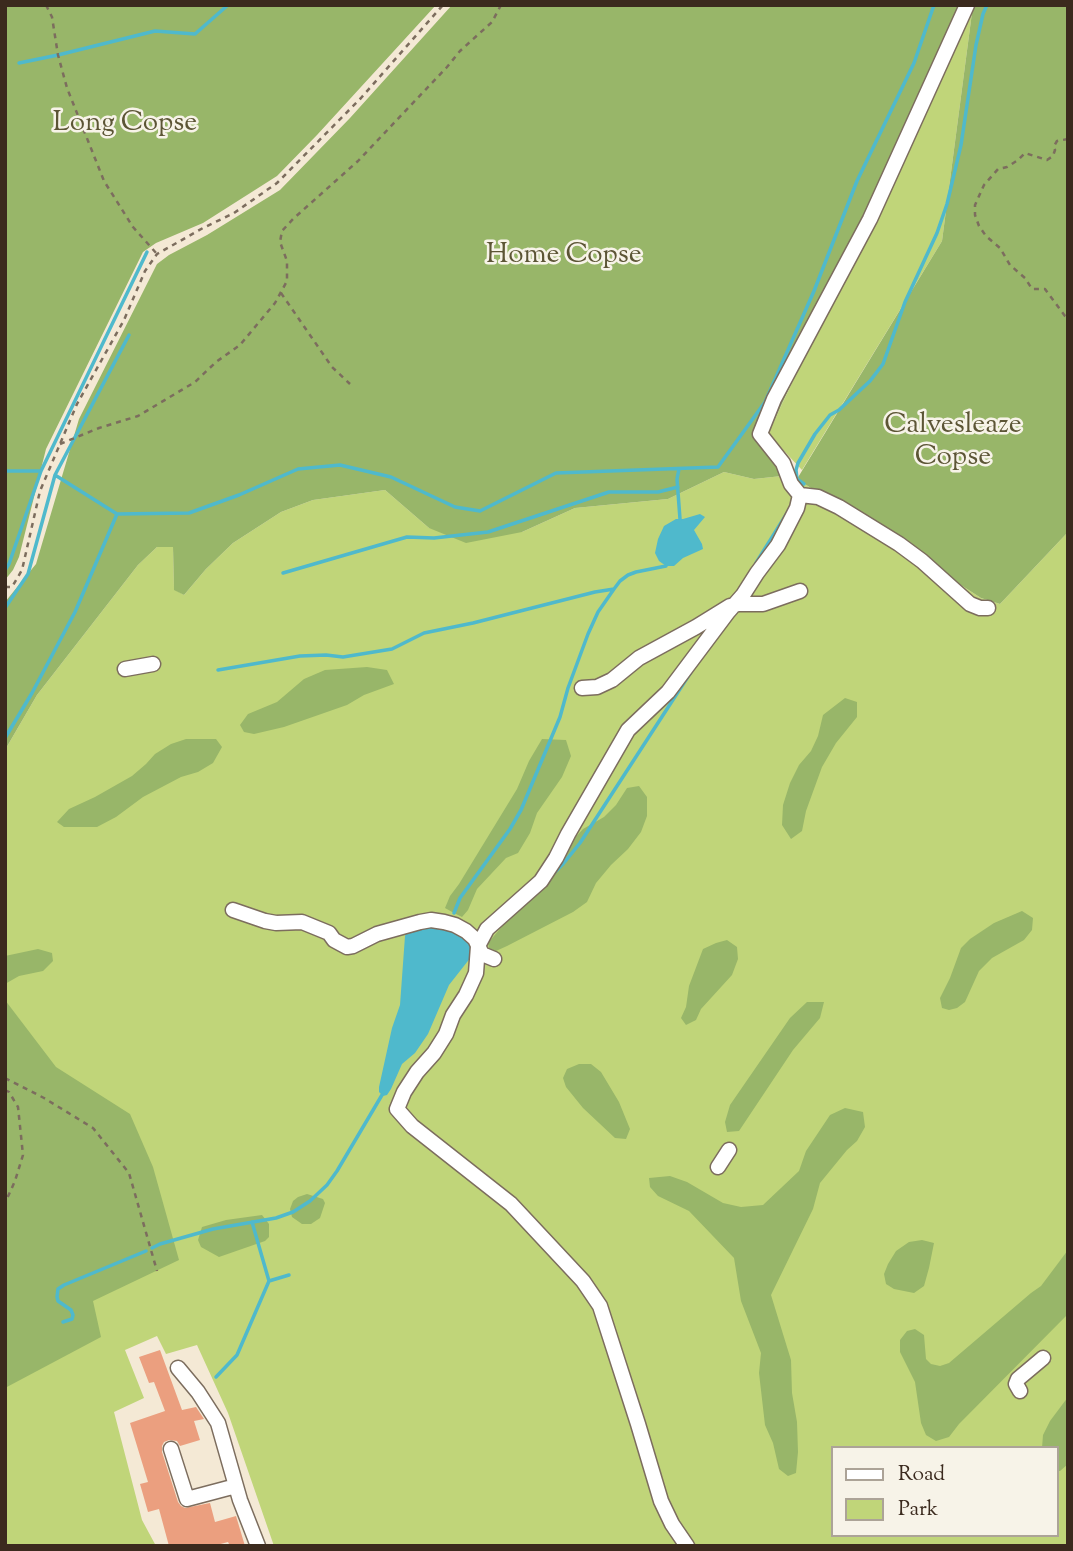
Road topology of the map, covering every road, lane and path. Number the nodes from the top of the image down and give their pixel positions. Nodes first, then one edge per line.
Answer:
1 (46, 5) edge
2 (443, 5) edge
3 (501, 5) edge
4 (967, 5) edge
5 (1068, 139) edge
6 (157, 254) junction
7 (281, 293) junction
8 (1068, 318) edge
9 (350, 384) dead end
10 (60, 444) junction
11 (800, 495) junction
12 (5, 587) edge
13 (800, 590) dead end
14 (734, 605) junction
15 (988, 608) dead end
16 (153, 664) dead end
17 (125, 670) dead end
18 (582, 688) dead end
19 (233, 910) dead end
20 (479, 945) junction
21 (494, 959) dead end
22 (5, 1078) edge
23 (5, 1090) edge
24 (729, 1150) dead end
25 (718, 1167) dead end
26 (5, 1203) edge
27 (157, 1271) dead end
28 (1043, 1358) dead end
29 (178, 1368) dead end
30 (1020, 1391) dead end
31 (171, 1449) dead end
32 (236, 1486) junction
33 (258, 1546) edge
34 (687, 1546) edge

1 - 6 path
2 - 6 path
3 - 7 path
4 - 11 lane
5 - 8 path
6 - 10 path
7 - 9 path
7 - 10 path
10 - 12 path
11 - 14 lane
11 - 15 lane
13 - 14 lane
14 - 18 lane
14 - 20 lane
16 - 17 lane
19 - 20 lane
20 - 21 lane
20 - 34 lane
22 - 27 path
23 - 26 path
24 - 25 lane
28 - 30 lane
29 - 32 lane
31 - 32 lane
32 - 33 lane

